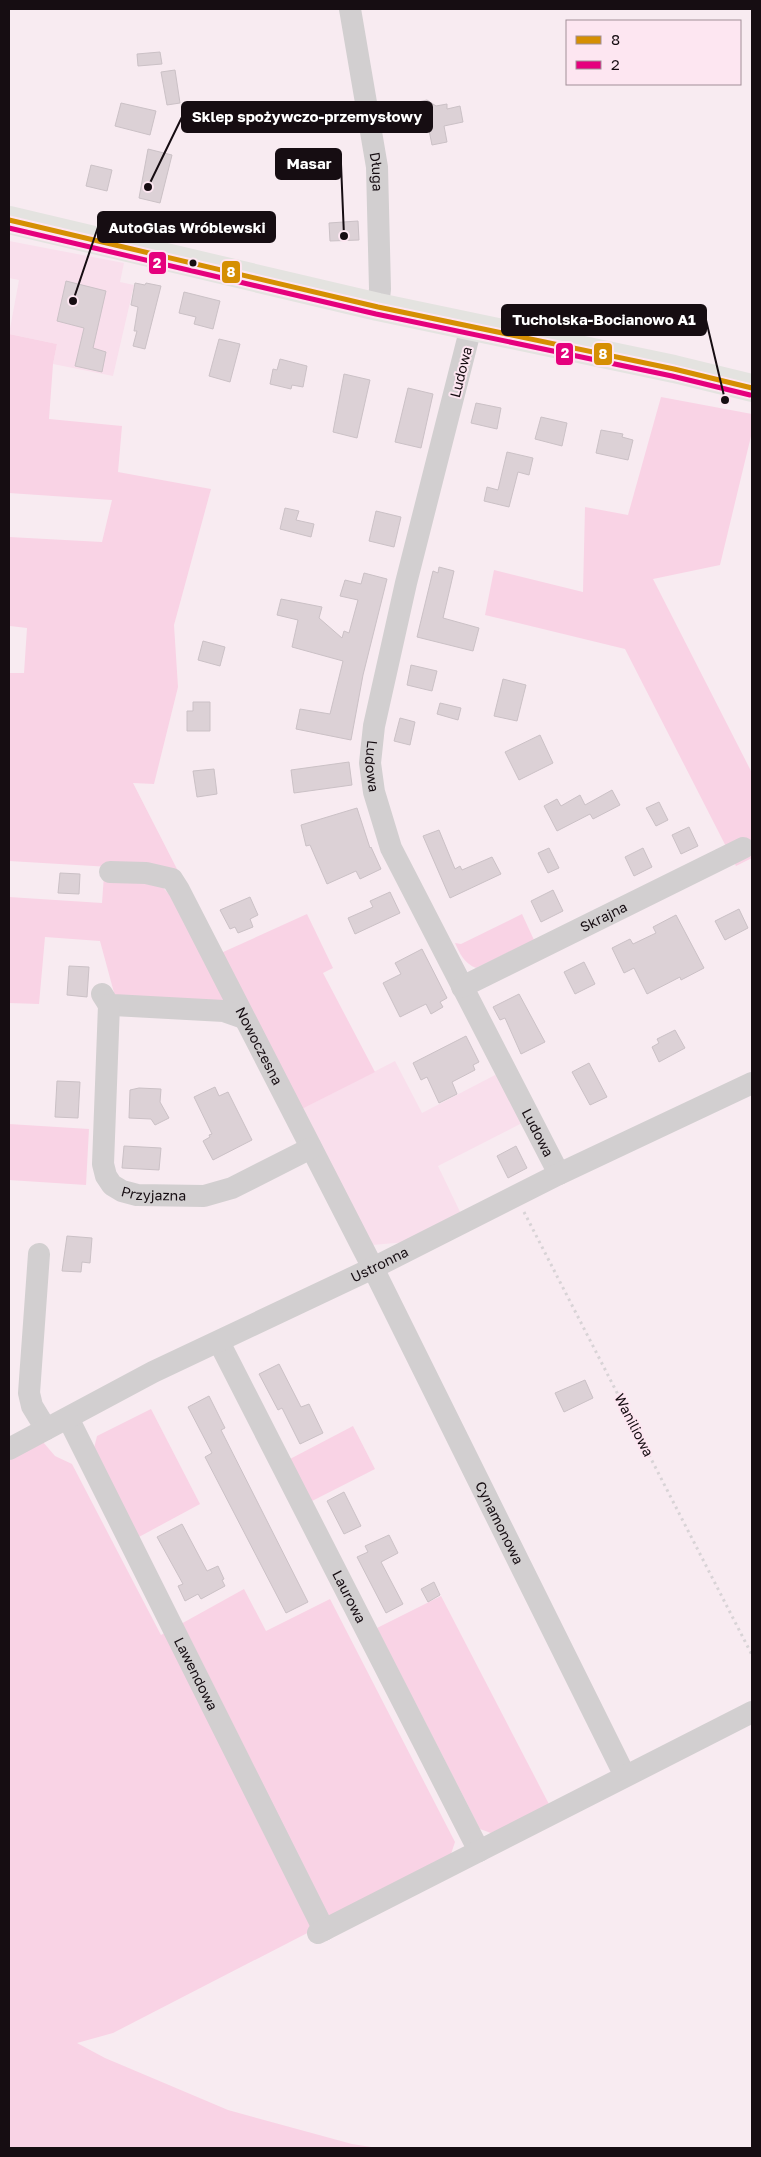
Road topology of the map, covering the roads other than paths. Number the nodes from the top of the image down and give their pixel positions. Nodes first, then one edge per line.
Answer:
1 (350, 9) edge
2 (9, 220) edge
3 (378, 307) junction
4 (471, 327) junction
5 (752, 388) edge
6 (743, 848) dead end
7 (110, 872) dead end
8 (462, 987) junction
9 (244, 1018) junction
10 (752, 1083) edge
11 (311, 1148) junction
12 (559, 1174) junction
13 (39, 1254) dead end
14 (373, 1268) junction
15 (219, 1342) junction
16 (68, 1418) junction
17 (46, 1429) junction
18 (9, 1449) edge
19 (752, 1712) edge
20 (625, 1776) junction
21 (479, 1851) junction

1 - 3 street, Długa
2 - 3 main road
3 - 4 main road
4 - 5 main road
4 - 8 street, Ludowa
6 - 8 street, Skrajna
7 - 9 street, Nowoczesna
8 - 12 street, Ludowa
9 - 11 street, Nowoczesna
9 - 11 street, Przyjazna
10 - 12 street, Ustronna
11 - 14 street, Nowoczesna
12 - 14 street, Ustronna
13 - 17 street
14 - 15 street, Ustronna
14 - 20 street, Cynamonowa
15 - 16 street, Ustronna
15 - 21 street, Laurowa
16 - 17 street, Ustronna
16 - 21 street, Lawendowa
17 - 18 street, Ustronna
19 - 20 street
20 - 21 street

